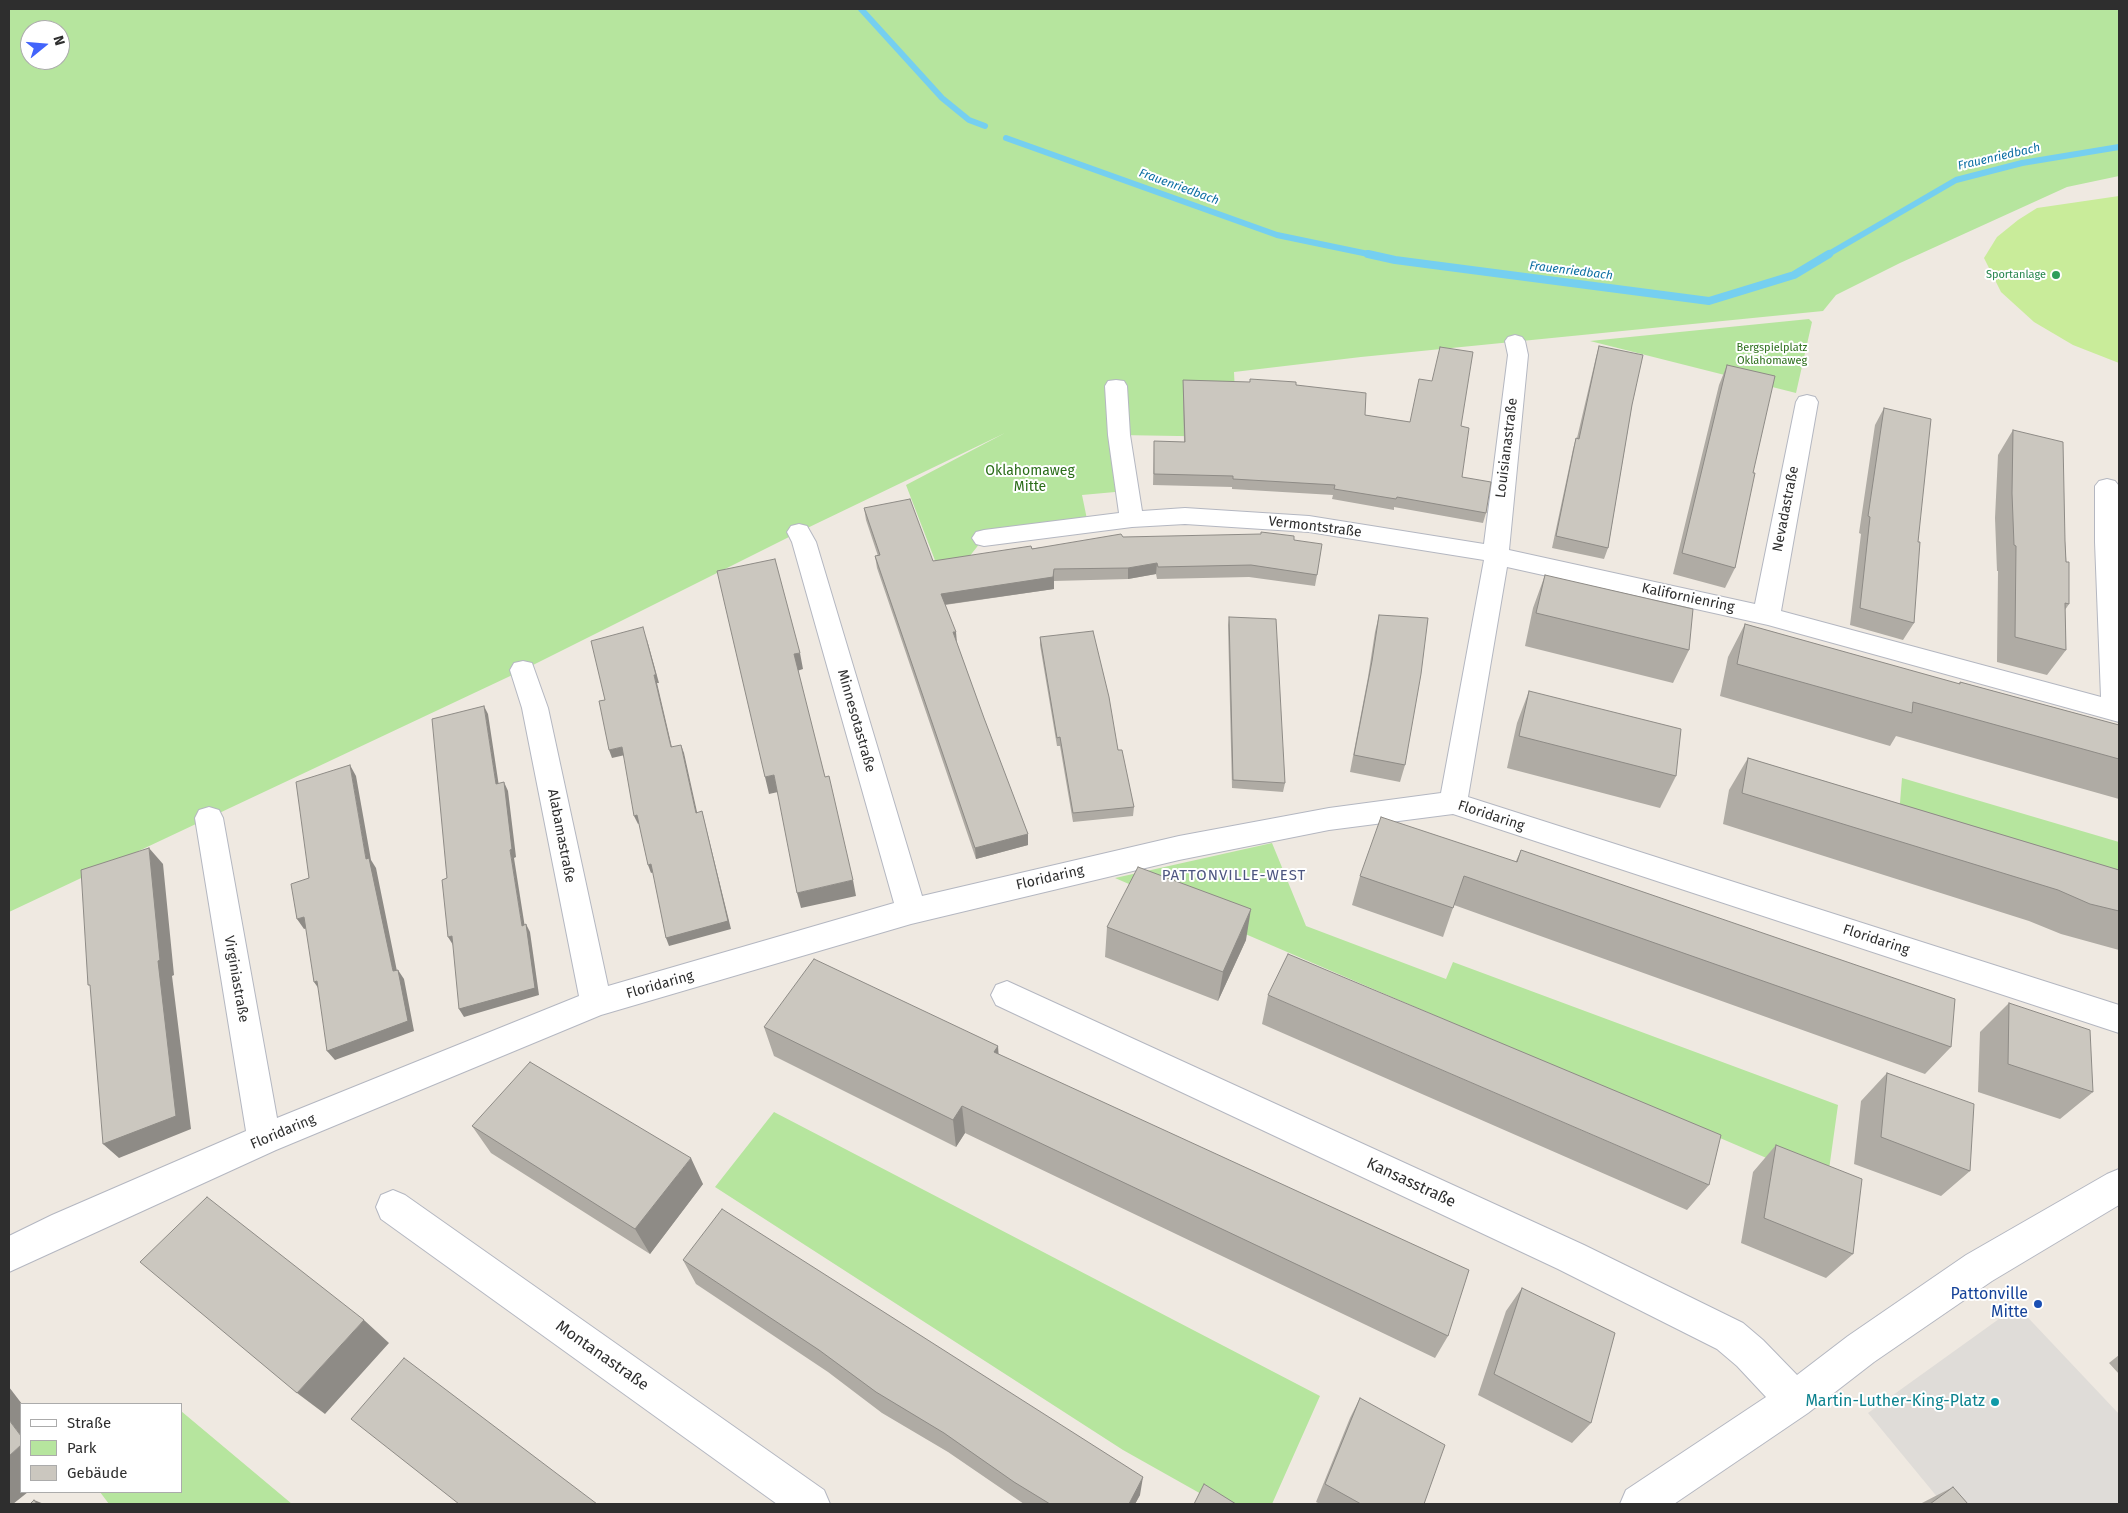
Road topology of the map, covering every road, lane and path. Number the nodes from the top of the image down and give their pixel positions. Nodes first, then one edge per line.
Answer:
1 (1515, 341) dead end
2 (1116, 386) dead end
3 (1807, 402) dead end
4 (2107, 486) dead end
5 (1132, 519) junction
6 (799, 532) dead end
7 (984, 538) dead end
8 (1497, 556) junction
9 (1768, 616) junction
10 (523, 670) dead end
11 (2118, 712) edge
12 (1453, 803) junction
13 (209, 818) dead end
14 (911, 911) junction
15 (1007, 995) dead end
16 (596, 1003) junction
17 (2119, 1019) edge
18 (264, 1139) junction
19 (2119, 1186) edge
20 (393, 1207) dead end
21 (9, 1254) edge
22 (1795, 1400) junction
23 (810, 1504) edge
24 (1640, 1504) edge

1 - 8 street, Louisianastraße
2 - 5 street
3 - 9 street, Nevadastraße
4 - 11 street
5 - 7 street, Vermontstraße
5 - 8 street, Vermontstraße
6 - 14 street, Minnesotastraße
8 - 9 street, Kalifornienring
8 - 12 street
9 - 11 street, Kalifornienring
10 - 16 street, Alabamastraße
12 - 14 street, Floridaring
12 - 17 street, Floridaring
13 - 18 street, Virginiastraße
14 - 16 street, Floridaring
15 - 22 street, Kansasstraße
16 - 18 street, Floridaring
18 - 21 street, Floridaring
19 - 22 street
20 - 23 street, Montanastraße
22 - 24 street

